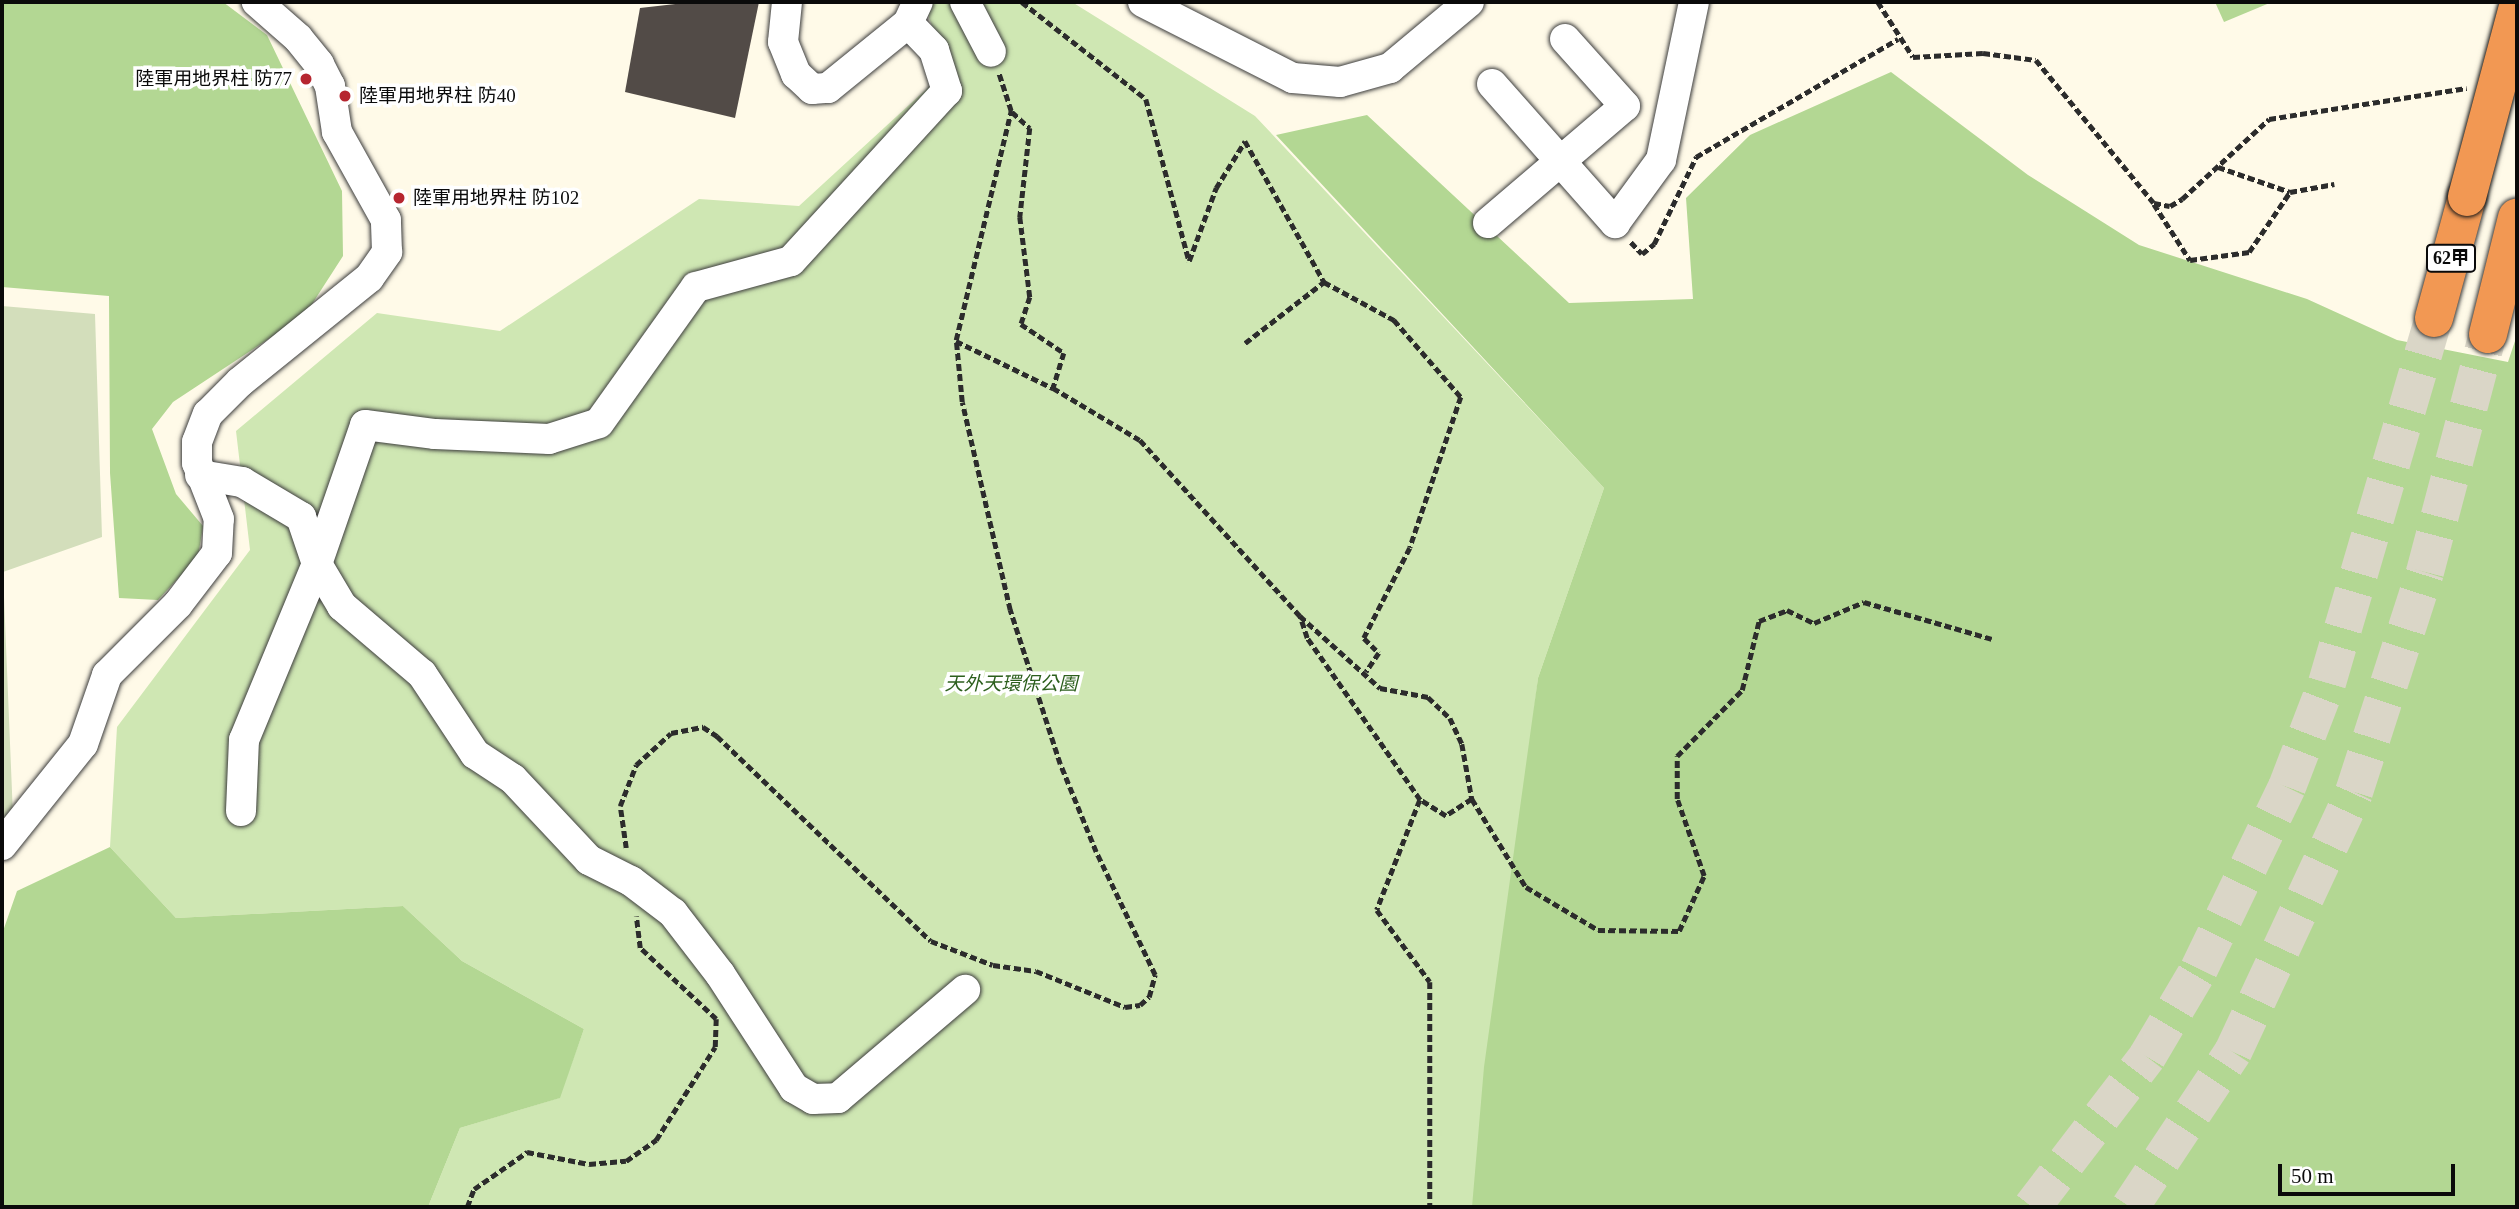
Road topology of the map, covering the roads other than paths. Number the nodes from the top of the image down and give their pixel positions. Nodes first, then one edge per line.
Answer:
1 (257, 2) edge
2 (787, 2) edge
3 (965, 2) edge
4 (1143, 2) edge
5 (1469, 2) edge
6 (1694, 2) edge
7 (2517, 11) edge
8 (913, 12) edge
9 (1565, 39) dead end
10 (991, 52) road end
11 (1492, 84) dead end
12 (1560, 161) junction
13 (2517, 218) edge
14 (1488, 223) dead end
15 (2434, 318) tunnel mouth
16 (2488, 334) tunnel mouth
17 (200, 475) junction
18 (317, 564) junction
19 (241, 811) dead end
20 (2, 845) edge
21 (965, 990) dead end

1 - 17 street
2 - 8 street
3 - 10 street
4 - 5 street
6 - 12 street
7 - 15 highway, 62甲, bridge
8 - 18 street
9 - 12 street
11 - 12 street
12 - 14 street
13 - 16 highway, 62甲
17 - 18 street
17 - 20 street
18 - 19 street
18 - 21 street

